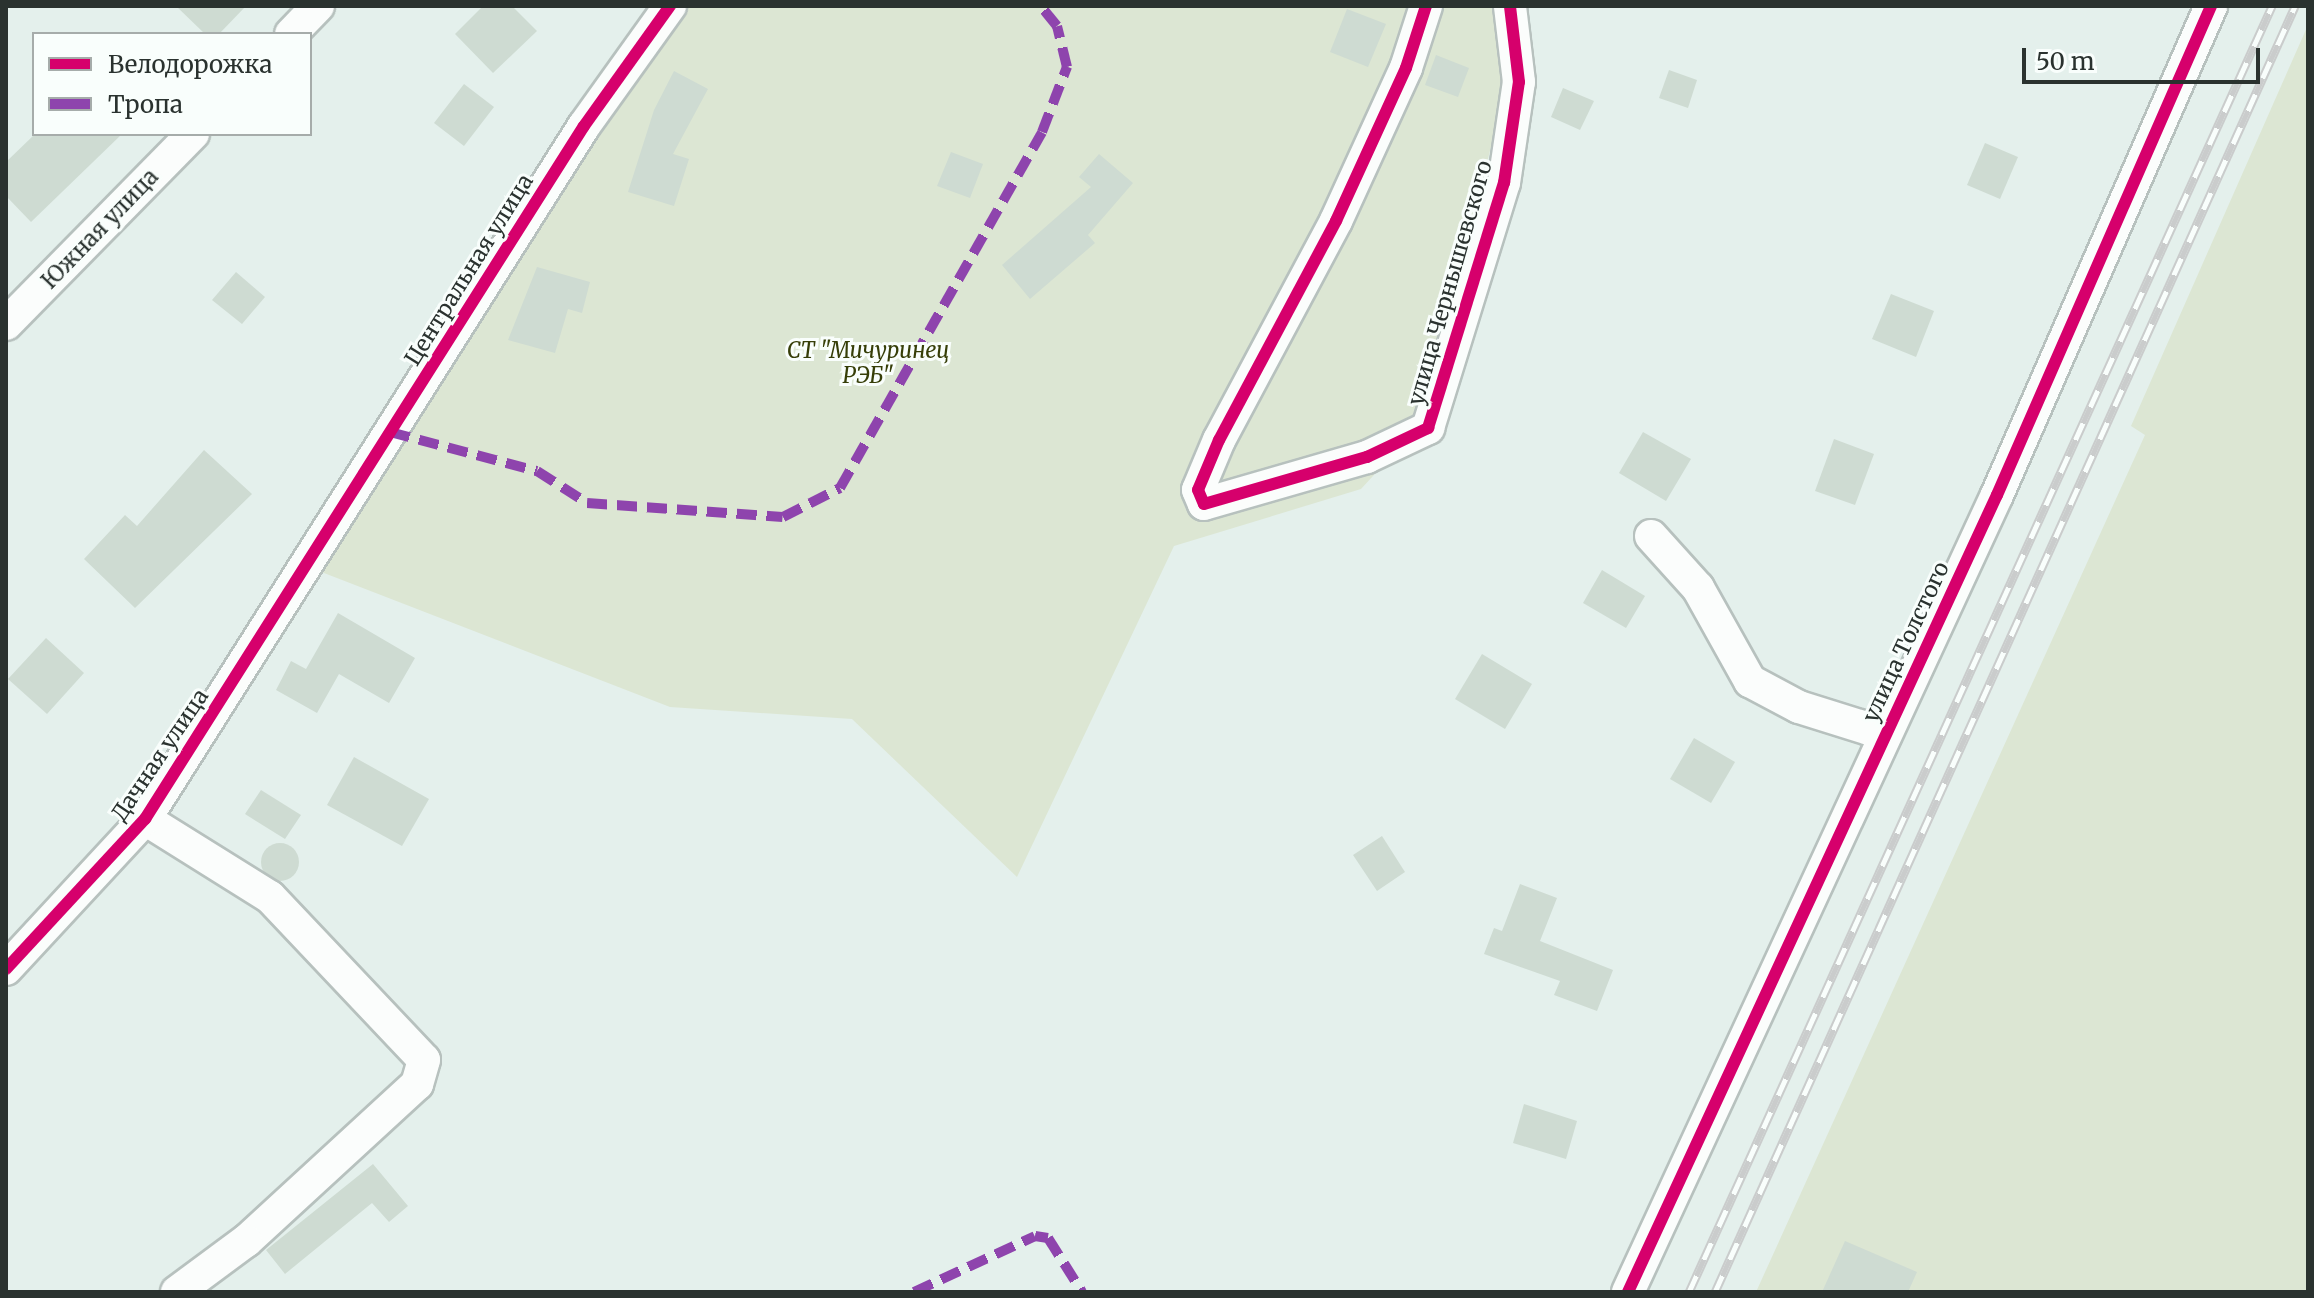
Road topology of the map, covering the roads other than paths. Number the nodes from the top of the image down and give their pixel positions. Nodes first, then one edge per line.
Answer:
1 (318, 6) edge
2 (670, 6) edge
3 (1426, 6) edge
4 (1510, 6) edge
5 (2211, 6) edge
6 (293, 32) edge
7 (191, 136) edge
8 (6, 324) edge
9 (1651, 536) dead end
10 (302, 571) joint
11 (1885, 734) junction
12 (145, 819) junction
13 (6, 969) edge
14 (177, 1292) edge
15 (1628, 1292) edge

1 - 6 street
2 - 10 street, Центральная улица
3 - 4 street, улица Чернышевского
5 - 11 street, улица Толстого
7 - 8 street, Южная улица
9 - 11 street, улица Толстого
10 - 12 street, Дачная улица
11 - 15 street, улица Толстого
12 - 13 street, Дачная улица
12 - 14 street

